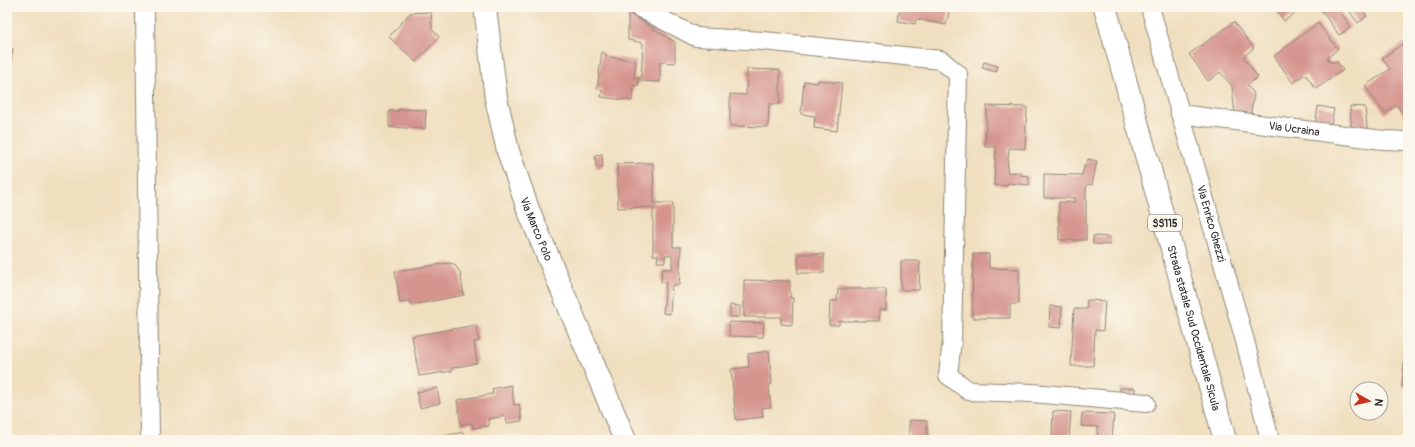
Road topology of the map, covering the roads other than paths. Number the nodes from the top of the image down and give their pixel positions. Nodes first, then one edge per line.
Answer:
1 (144, 7) edge
2 (485, 7) edge
3 (638, 7) edge
4 (1105, 7) edge
5 (1150, 7) edge
6 (1180, 114) junction
7 (1408, 141) edge
8 (1146, 402) dead end
9 (150, 440) edge
10 (625, 440) edge
11 (1225, 440) edge
12 (1270, 440) edge

1 - 9 street
2 - 10 street, Via Marco Polo
3 - 8 street
4 - 11 street, Strada statale Sud Occidentale Sicula / SS115
5 - 6 street, Via Enrico Ghezzi
6 - 7 street, Via Ucraina
6 - 12 street, Via Enrico Ghezzi

